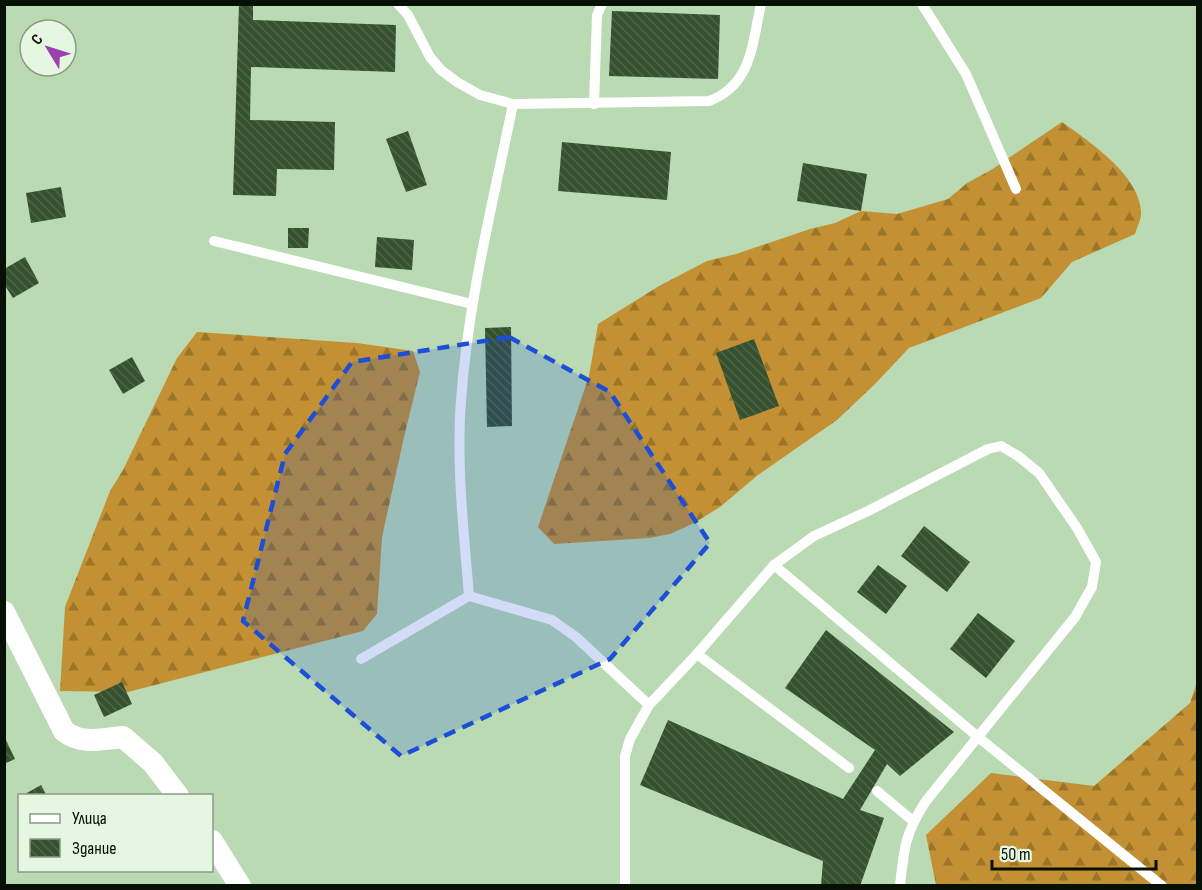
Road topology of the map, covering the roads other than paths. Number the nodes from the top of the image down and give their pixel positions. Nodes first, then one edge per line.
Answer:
1 (398, 4) edge
2 (602, 4) edge
3 (761, 4) edge
4 (922, 4) edge
5 (594, 104) junction
6 (513, 105) junction
7 (1016, 189) dead end
8 (214, 241) dead end
9 (472, 304) junction
10 (774, 565) junction
11 (469, 596) junction
12 (4, 612) edge
13 (697, 654) junction
14 (361, 659) dead end
15 (649, 705) junction
16 (978, 737) junction
17 (849, 768) dead end
18 (877, 791) dead end
19 (177, 794) edge
20 (913, 821) junction
21 (213, 843) edge
22 (240, 885) edge
23 (625, 885) edge
24 (900, 885) edge
25 (1162, 885) edge

1 - 6 lane
2 - 5 lane
3 - 5 lane
4 - 7 lane
5 - 6 lane
6 - 9 lane
8 - 9 lane
9 - 11 lane
10 - 13 lane
10 - 16 lane
10 - 16 lane
11 - 14 lane
11 - 15 lane
12 - 19 street
13 - 15 lane
13 - 17 lane
15 - 23 lane
16 - 20 lane
16 - 25 lane
18 - 20 lane
20 - 24 lane
21 - 22 street

